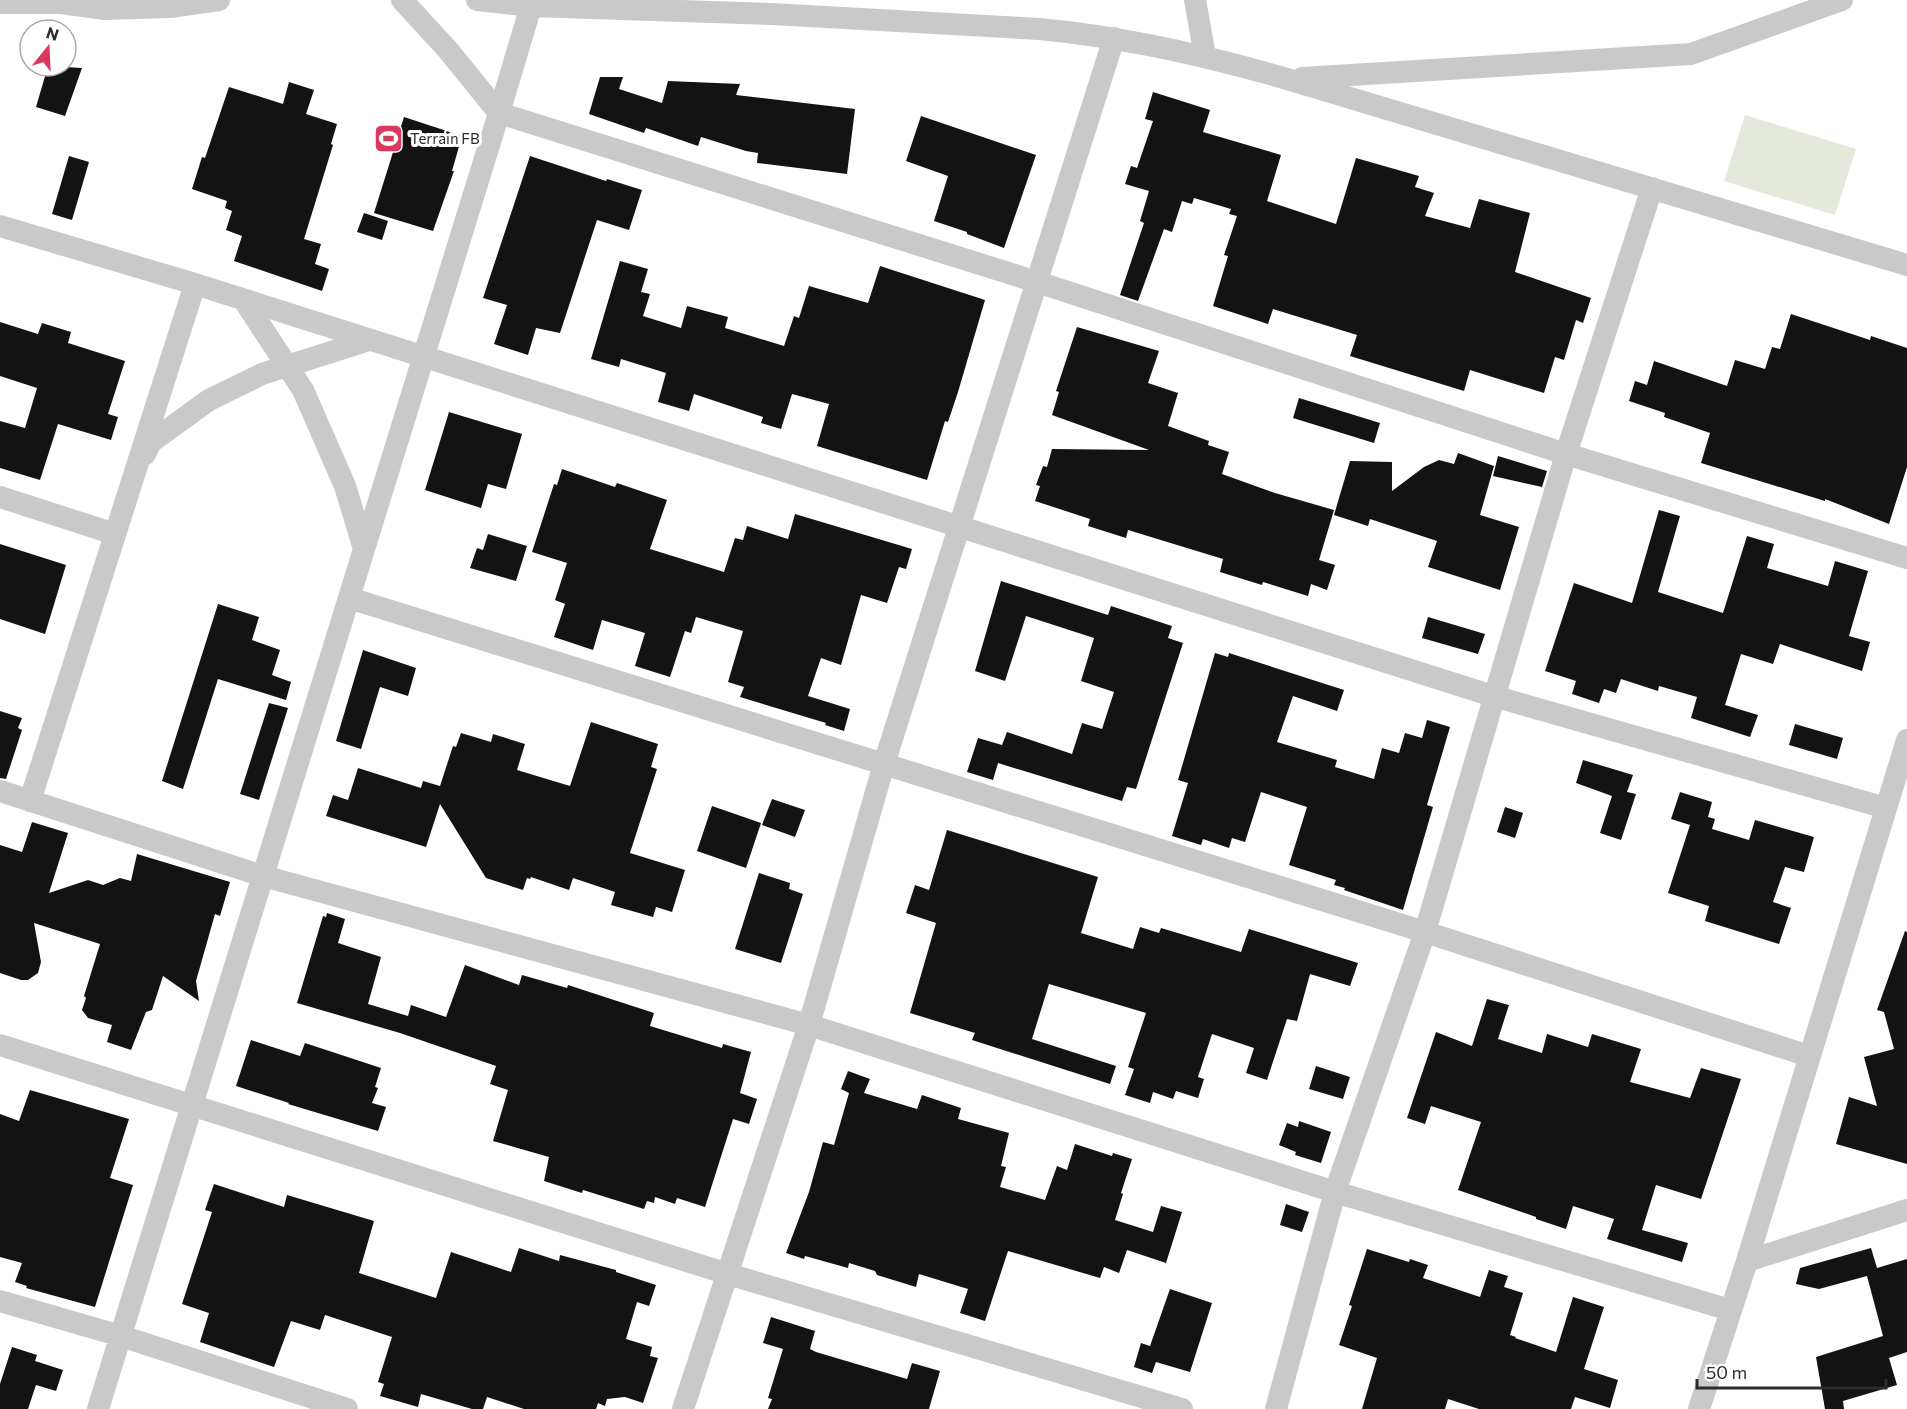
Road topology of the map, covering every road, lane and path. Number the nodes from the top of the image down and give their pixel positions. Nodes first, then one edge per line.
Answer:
1 (219, 0) edge
2 (402, 0) edge
3 (477, 0) edge
4 (1195, 0) edge
5 (1842, 0) edge
6 (0, 3) edge
7 (531, 3) edge
8 (770, 7) edge
9 (1114, 38) junction
10 (1205, 56) junction
11 (1287, 79) junction
12 (499, 113) junction
13 (1652, 188) junction
14 (0, 226) edge
15 (1907, 265) edge
16 (1037, 282) junction
17 (195, 284) junction
18 (243, 299) junction
19 (369, 340) junction
20 (423, 357) junction
21 (287, 366) junction
22 (1566, 454) junction
23 (135, 471) junction
24 (0, 497) edge
25 (959, 525) junction
26 (115, 534) junction
27 (364, 549) junction
28 (1907, 558) edge
29 (349, 598) junction
30 (1493, 696) junction
31 (1907, 740) edge
32 (884, 764) junction
33 (0, 791) edge
34 (30, 801) junction
35 (1886, 808) junction
36 (263, 876) junction
37 (1425, 932) junction
38 (809, 1025) junction
39 (0, 1045) edge
40 (1809, 1056) junction
41 (192, 1106) junction
42 (1335, 1192) junction
43 (1907, 1210) edge
44 (1747, 1261) junction
45 (728, 1274) junction
46 (0, 1300) edge
47 (1730, 1310) junction
48 (121, 1336) junction
49 (98, 1409) edge
50 (347, 1409) edge
51 (683, 1409) edge
52 (1182, 1409) edge
53 (1276, 1409) edge
54 (1699, 1409) edge

1 - 6 street
2 - 12 street
3 - 7 street
4 - 10 street
5 - 11 street
7 - 8 street
7 - 12 street
8 - 9 street
9 - 10 street
9 - 16 street
10 - 11 street
11 - 13 street
12 - 16 street
12 - 20 street
13 - 15 street
13 - 22 street
14 - 17 street
16 - 22 street
16 - 25 street
17 - 18 street
17 - 23 street
18 - 19 street
18 - 21 street
19 - 20 street
19 - 21 street
20 - 25 street
20 - 27 street
21 - 23 street
21 - 27 street
22 - 28 street
22 - 30 street
23 - 26 street
24 - 26 street
25 - 30 street
25 - 32 street
26 - 34 street
27 - 29 street
29 - 32 street
29 - 36 street
30 - 35 street
30 - 37 street
31 - 35 street
32 - 37 street
32 - 38 street
33 - 34 street
34 - 36 street
35 - 40 street
36 - 38 street
36 - 41 street
37 - 40 street
37 - 42 street
38 - 42 street
38 - 45 street
39 - 41 street
40 - 44 street
41 - 45 street
41 - 48 street
42 - 47 street
42 - 53 street
43 - 44 street
44 - 47 street
45 - 51 street
45 - 52 street
46 - 48 street
47 - 54 street
48 - 49 street
48 - 50 street

